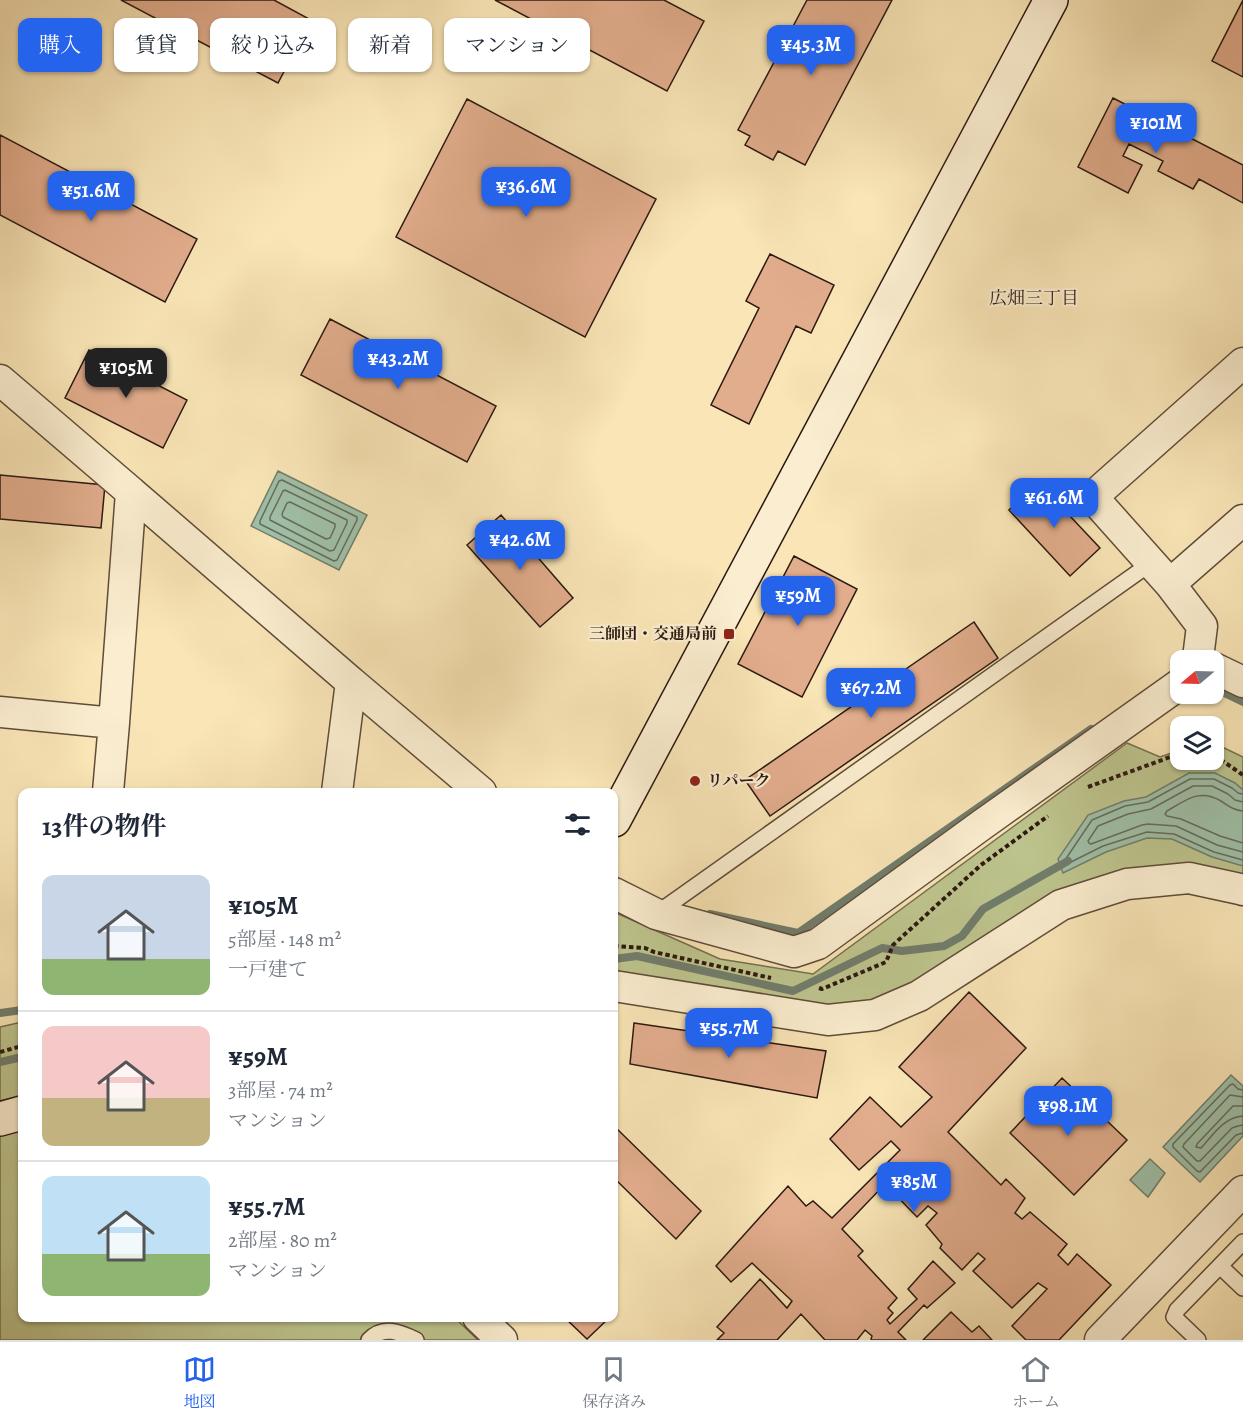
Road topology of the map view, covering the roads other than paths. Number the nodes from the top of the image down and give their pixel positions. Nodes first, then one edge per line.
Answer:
1 (1051, 0) edge
2 (1243, 363) edge
3 (0, 380) edge
4 (131, 492) junction
5 (1243, 520) edge
6 (1160, 573) junction
7 (1199, 650) edge
8 (1224, 673) edge
9 (351, 682) junction
10 (1243, 682) edge
11 (1170, 691) edge
12 (0, 712) edge
13 (114, 723) junction
14 (108, 788) edge
15 (338, 788) edge
16 (477, 788) edge
17 (618, 812) edge
18 (1243, 890) edge
19 (618, 895) edge
20 (656, 914) junction
21 (618, 987) edge
22 (18, 1114) edge
23 (0, 1119) edge
24 (1243, 1191) edge
25 (1243, 1242) edge
26 (1220, 1266) junction
27 (1243, 1288) edge
28 (483, 1322) edge
29 (369, 1340) edge
30 (416, 1340) edge
31 (502, 1340) edge
32 (1100, 1340) edge
33 (1198, 1340) edge

1 - 17 street
2 - 6 street
3 - 4 street
4 - 9 street
4 - 13 street
5 - 6 street
6 - 7 street
6 - 20 lane
8 - 10 street
9 - 15 street
9 - 16 street
11 - 20 street
12 - 13 street
13 - 14 street
18 - 21 street
19 - 20 street
22 - 23 street
24 - 32 street
25 - 26 lane
26 - 27 lane
26 - 33 lane
28 - 31 street
29 - 30 lane

